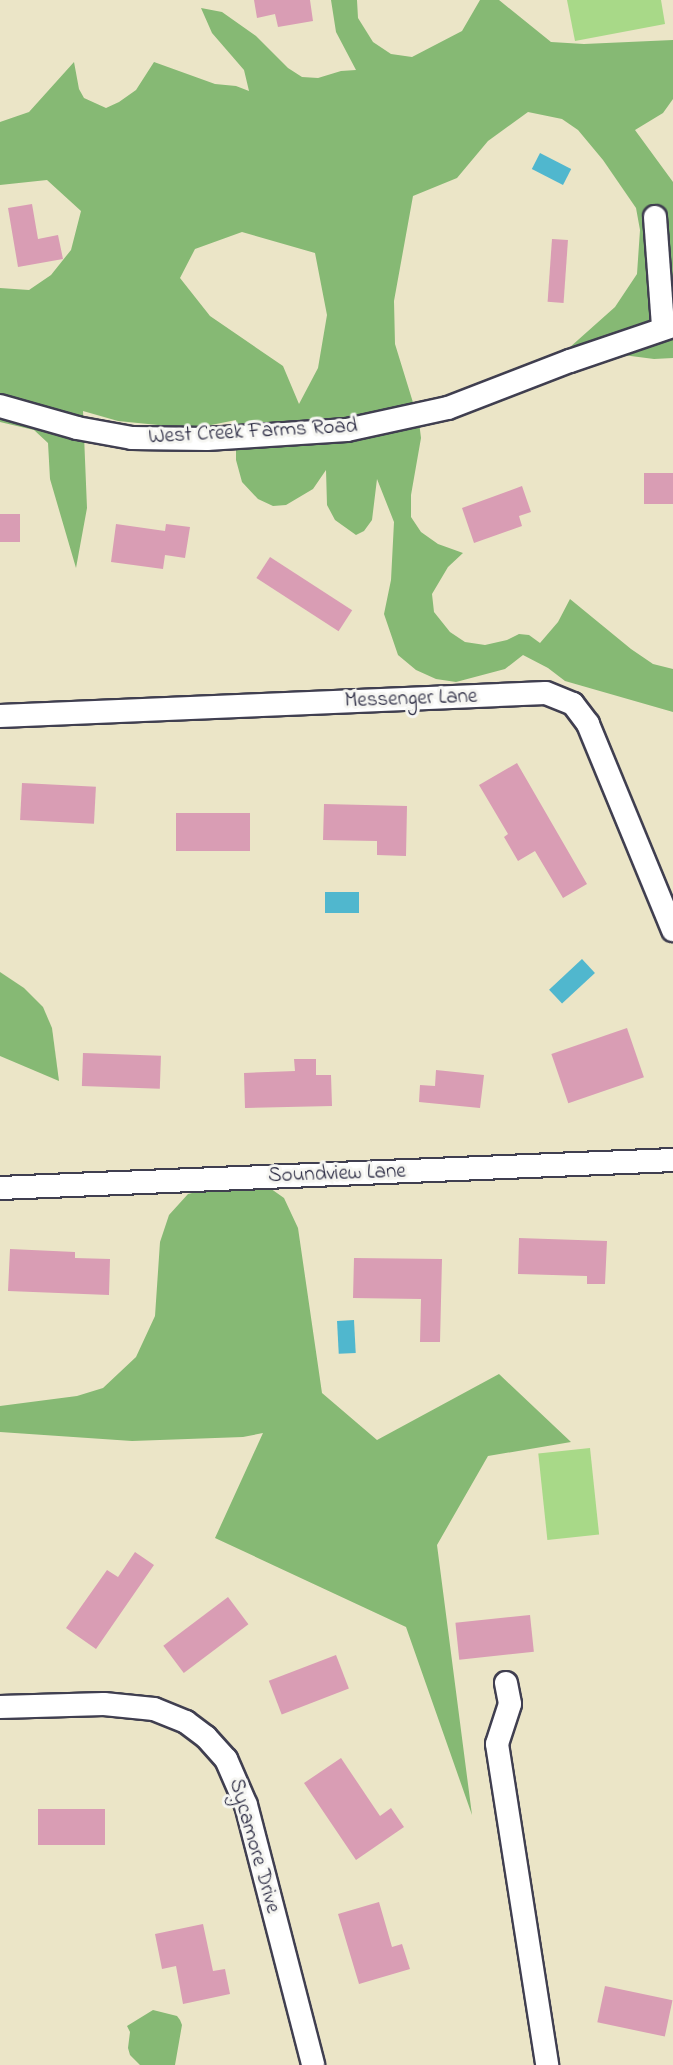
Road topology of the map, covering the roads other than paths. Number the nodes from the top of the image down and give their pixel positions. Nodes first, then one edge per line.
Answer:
1 (655, 217) dead end
2 (668, 326) edge
3 (0, 406) edge
4 (0, 716) edge
5 (673, 930) edge
6 (673, 1160) edge
7 (0, 1188) edge
8 (506, 1683) dead end
9 (0, 1707) edge
10 (313, 2065) edge
11 (547, 2065) edge

1 - 2 street
2 - 3 street, West Creek Farms Road
4 - 5 street, Messenger Lane
6 - 7 street, Soundview Lane
8 - 11 street
9 - 10 street, Sycamore Drive

